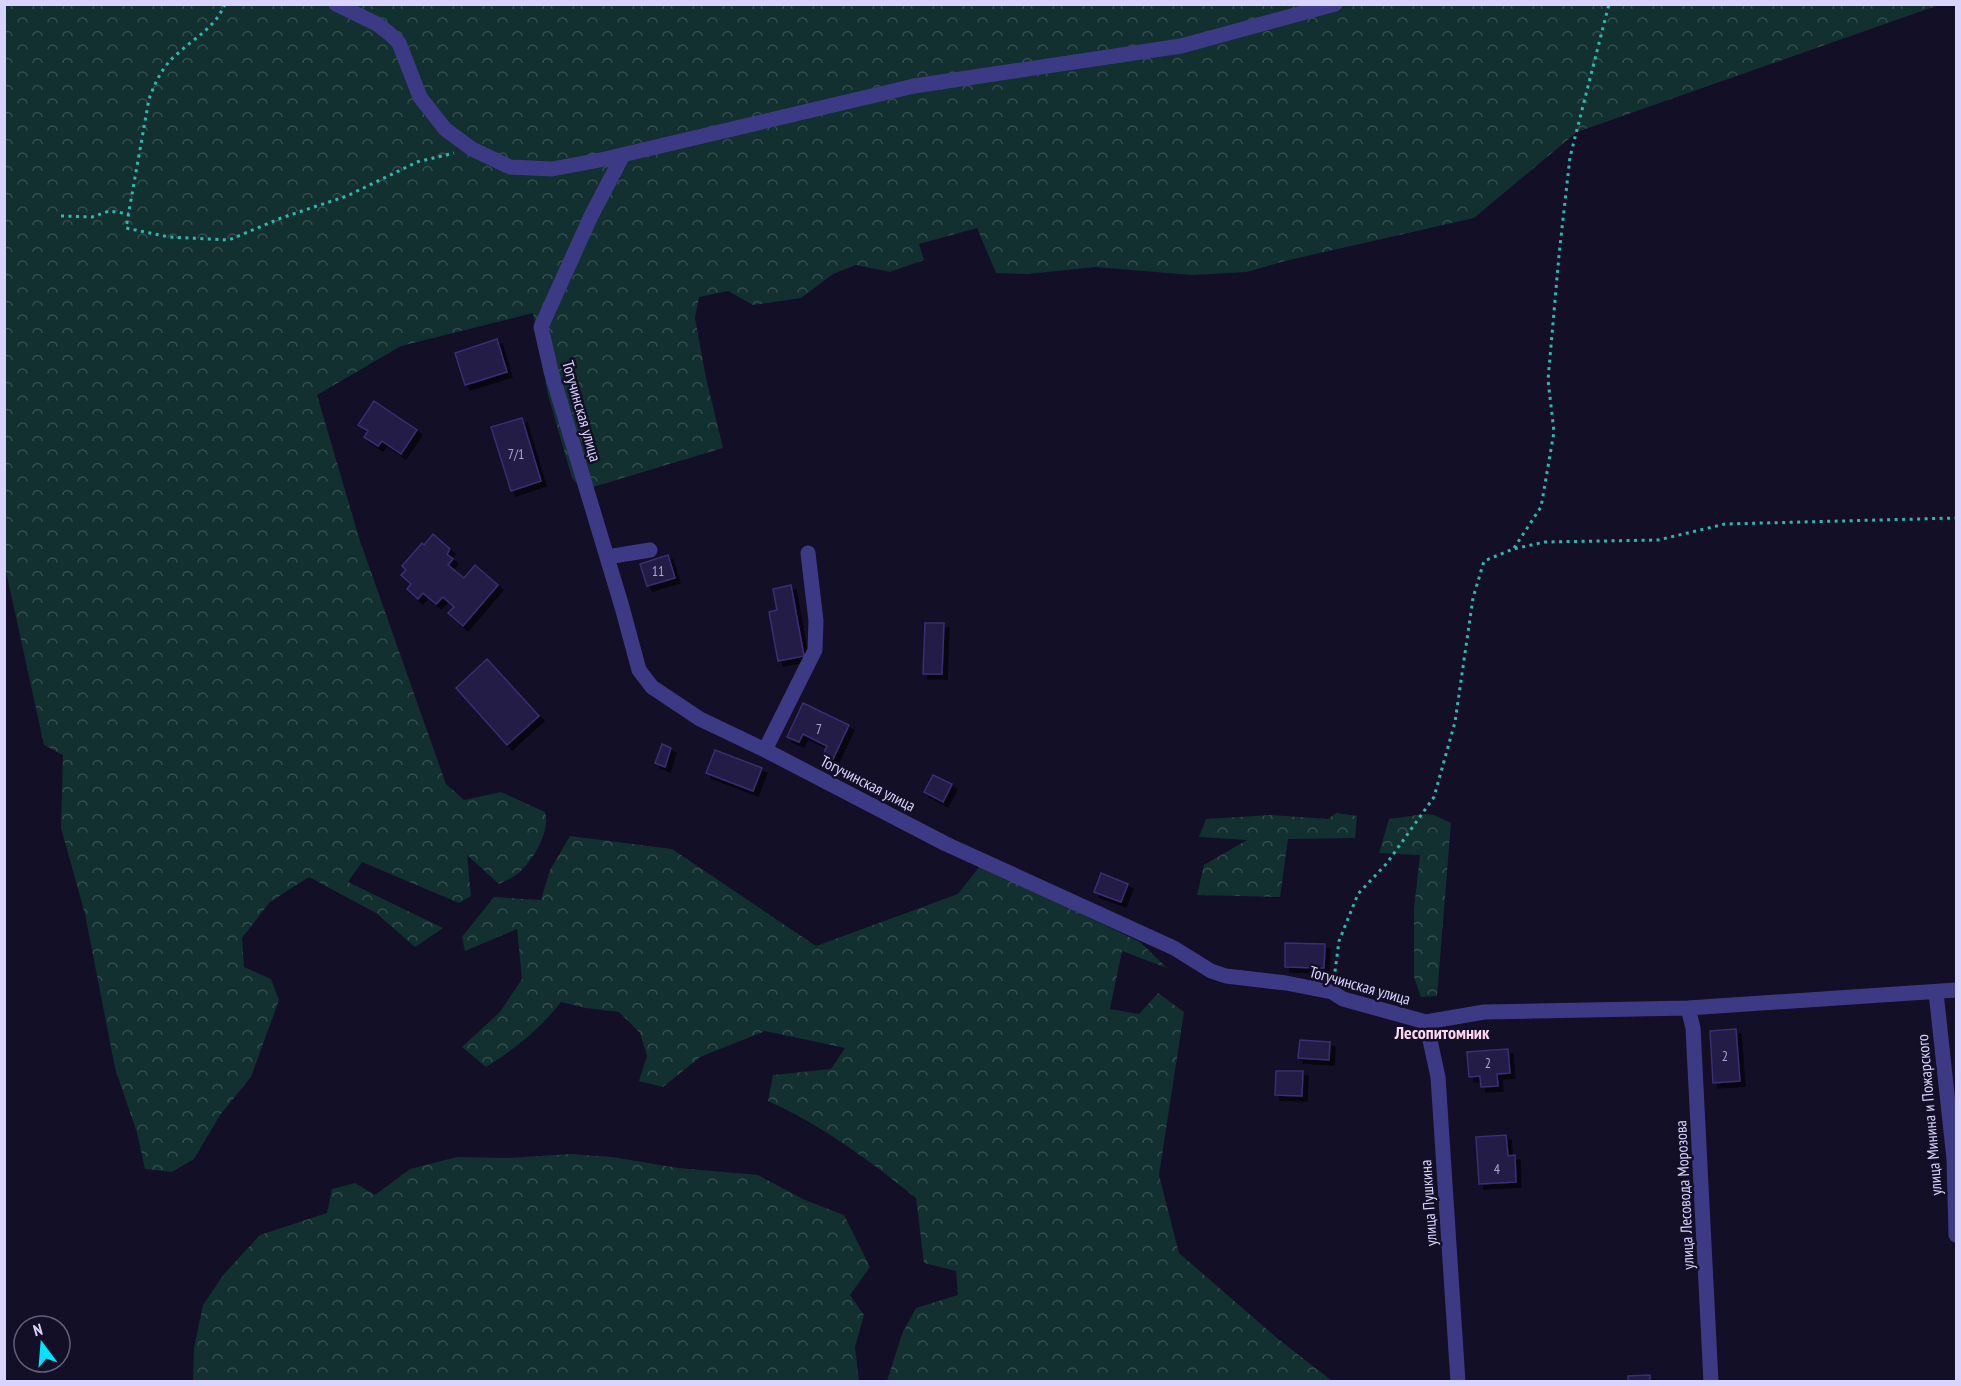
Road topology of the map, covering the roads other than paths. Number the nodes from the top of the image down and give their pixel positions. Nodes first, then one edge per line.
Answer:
1 (336, 4) edge
2 (1335, 4) edge
3 (623, 155) junction
4 (650, 550) dead end
5 (808, 553) dead end
6 (607, 557) junction
7 (765, 750) junction
8 (1956, 990) edge
9 (1936, 992) junction
10 (1688, 1008) junction
11 (1426, 1022) junction
12 (1956, 1234) edge
13 (1458, 1382) edge
14 (1711, 1382) edge

1 - 3 street
2 - 3 street
3 - 6 street, Тогучинская улица
4 - 6 street
5 - 7 street
6 - 7 street, Тогучинская улица
7 - 11 street, Тогучинская улица
8 - 9 street
9 - 10 street
9 - 12 street, улица Минина и Пожарского
10 - 11 street
10 - 14 street, улица Лесовода Морозова
11 - 13 street, улица Пушкина

